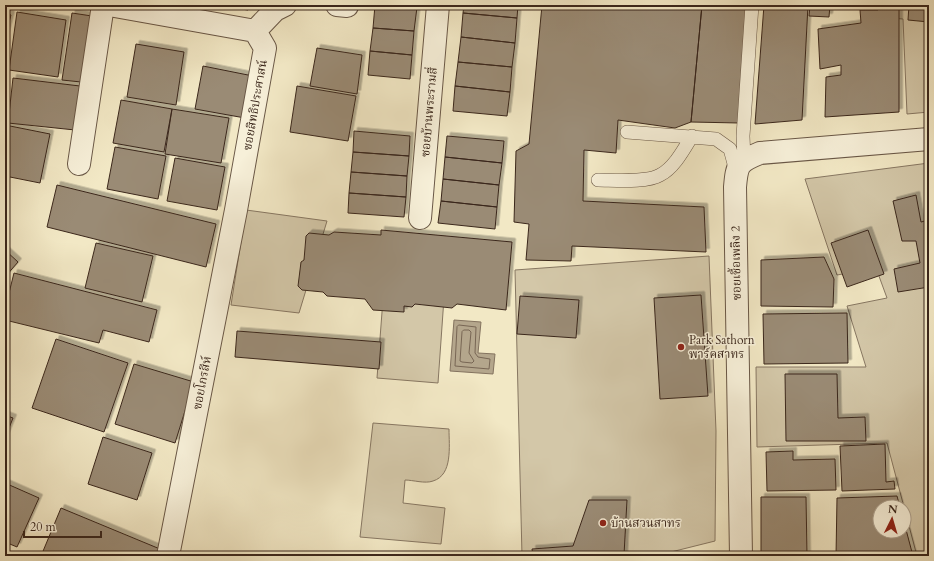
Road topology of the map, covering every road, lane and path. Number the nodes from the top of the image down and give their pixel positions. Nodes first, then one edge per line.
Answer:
1 (103, 5) edge
2 (109, 5) edge
3 (285, 5) edge
4 (438, 5) edge
5 (752, 5) edge
6 (190, 12) edge
7 (255, 31) junction
8 (627, 132) dead end
9 (692, 136) junction
10 (929, 139) edge
11 (79, 164) dead end
12 (740, 166) junction
13 (598, 180) dead end
14 (236, 210) joint
15 (420, 218) dead end
16 (168, 556) edge
17 (741, 556) edge

1 - 11 street
2 - 6 street
3 - 7 street
4 - 15 street, ซอยบ้านพระรามสี่
5 - 12 lane
6 - 7 street
7 - 14 street, ซอยสิทธิประศาสน์
8 - 9 lane
9 - 12 lane
9 - 13 lane
10 - 12 street
12 - 17 street, ซอยเชื้อเพลิง 2
14 - 16 street, ฃอยโกรสีห์

